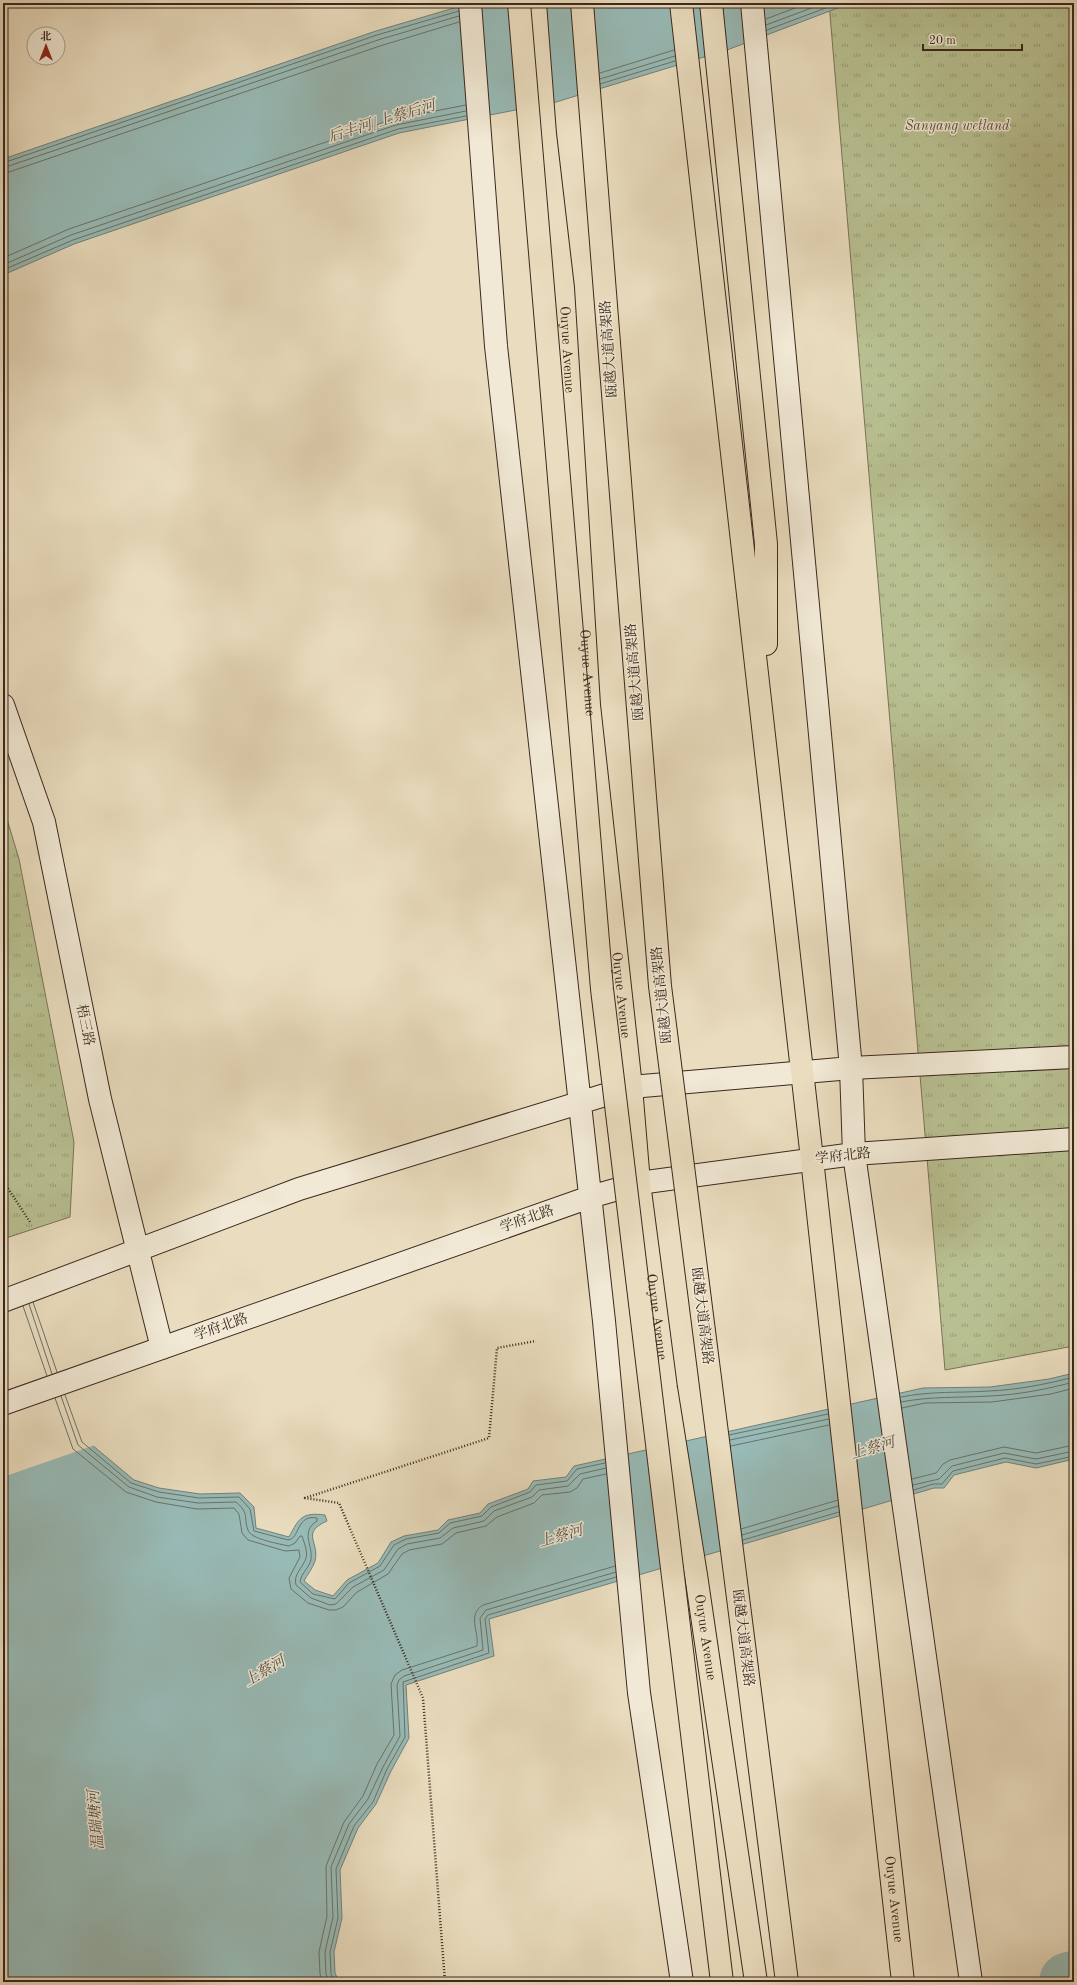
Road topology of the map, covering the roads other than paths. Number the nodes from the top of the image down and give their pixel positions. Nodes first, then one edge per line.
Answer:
1 (470, 3) edge
2 (519, 3) edge
3 (535, 3) edge
4 (582, 3) edge
5 (681, 3) edge
6 (710, 3) edge
7 (752, 3) edge
8 (3, 705) edge
9 (766, 748) junction
10 (1074, 1057) edge
11 (851, 1068) junction
12 (803, 1072) junction
13 (631, 1087) junction
14 (579, 1102) junction
15 (1074, 1140) edge
16 (854, 1154) junction
17 (812, 1159) junction
18 (639, 1183) junction
19 (590, 1197) junction
20 (138, 1250) junction
21 (3, 1301) edge
22 (162, 1348) junction
23 (3, 1404) edge
24 (755, 1974) edge
25 (903, 1978) edge
26 (682, 1982) edge
27 (722, 1982) edge
28 (787, 1982) edge
29 (971, 1982) edge

1 - 14 street
2 - 27 highway, bridge
3 - 13 highway, Ouyue Avenue
4 - 28 highway, 瓯越大道高架路, bridge
5 - 9 highway, Ouyue Avenue
6 - 9 highway
7 - 11 street
8 - 20 street, 梧三路
9 - 12 highway, Ouyue Avenue
10 - 11 street
11 - 12 street
11 - 16 street
12 - 13 street
12 - 17 highway, Ouyue Avenue
13 - 14 street
13 - 18 highway, Ouyue Avenue
14 - 19 street
14 - 20 street
15 - 16 street, 学府北路
16 - 17 street, 学府北路
16 - 29 street
17 - 18 street, 学府北路
17 - 25 highway, Ouyue Avenue
18 - 19 street, 学府北路
18 - 24 highway, Ouyue Avenue
19 - 22 street, 学府北路
19 - 26 street
20 - 21 street
20 - 22 street, 梧三路
22 - 23 street, 学府北路

